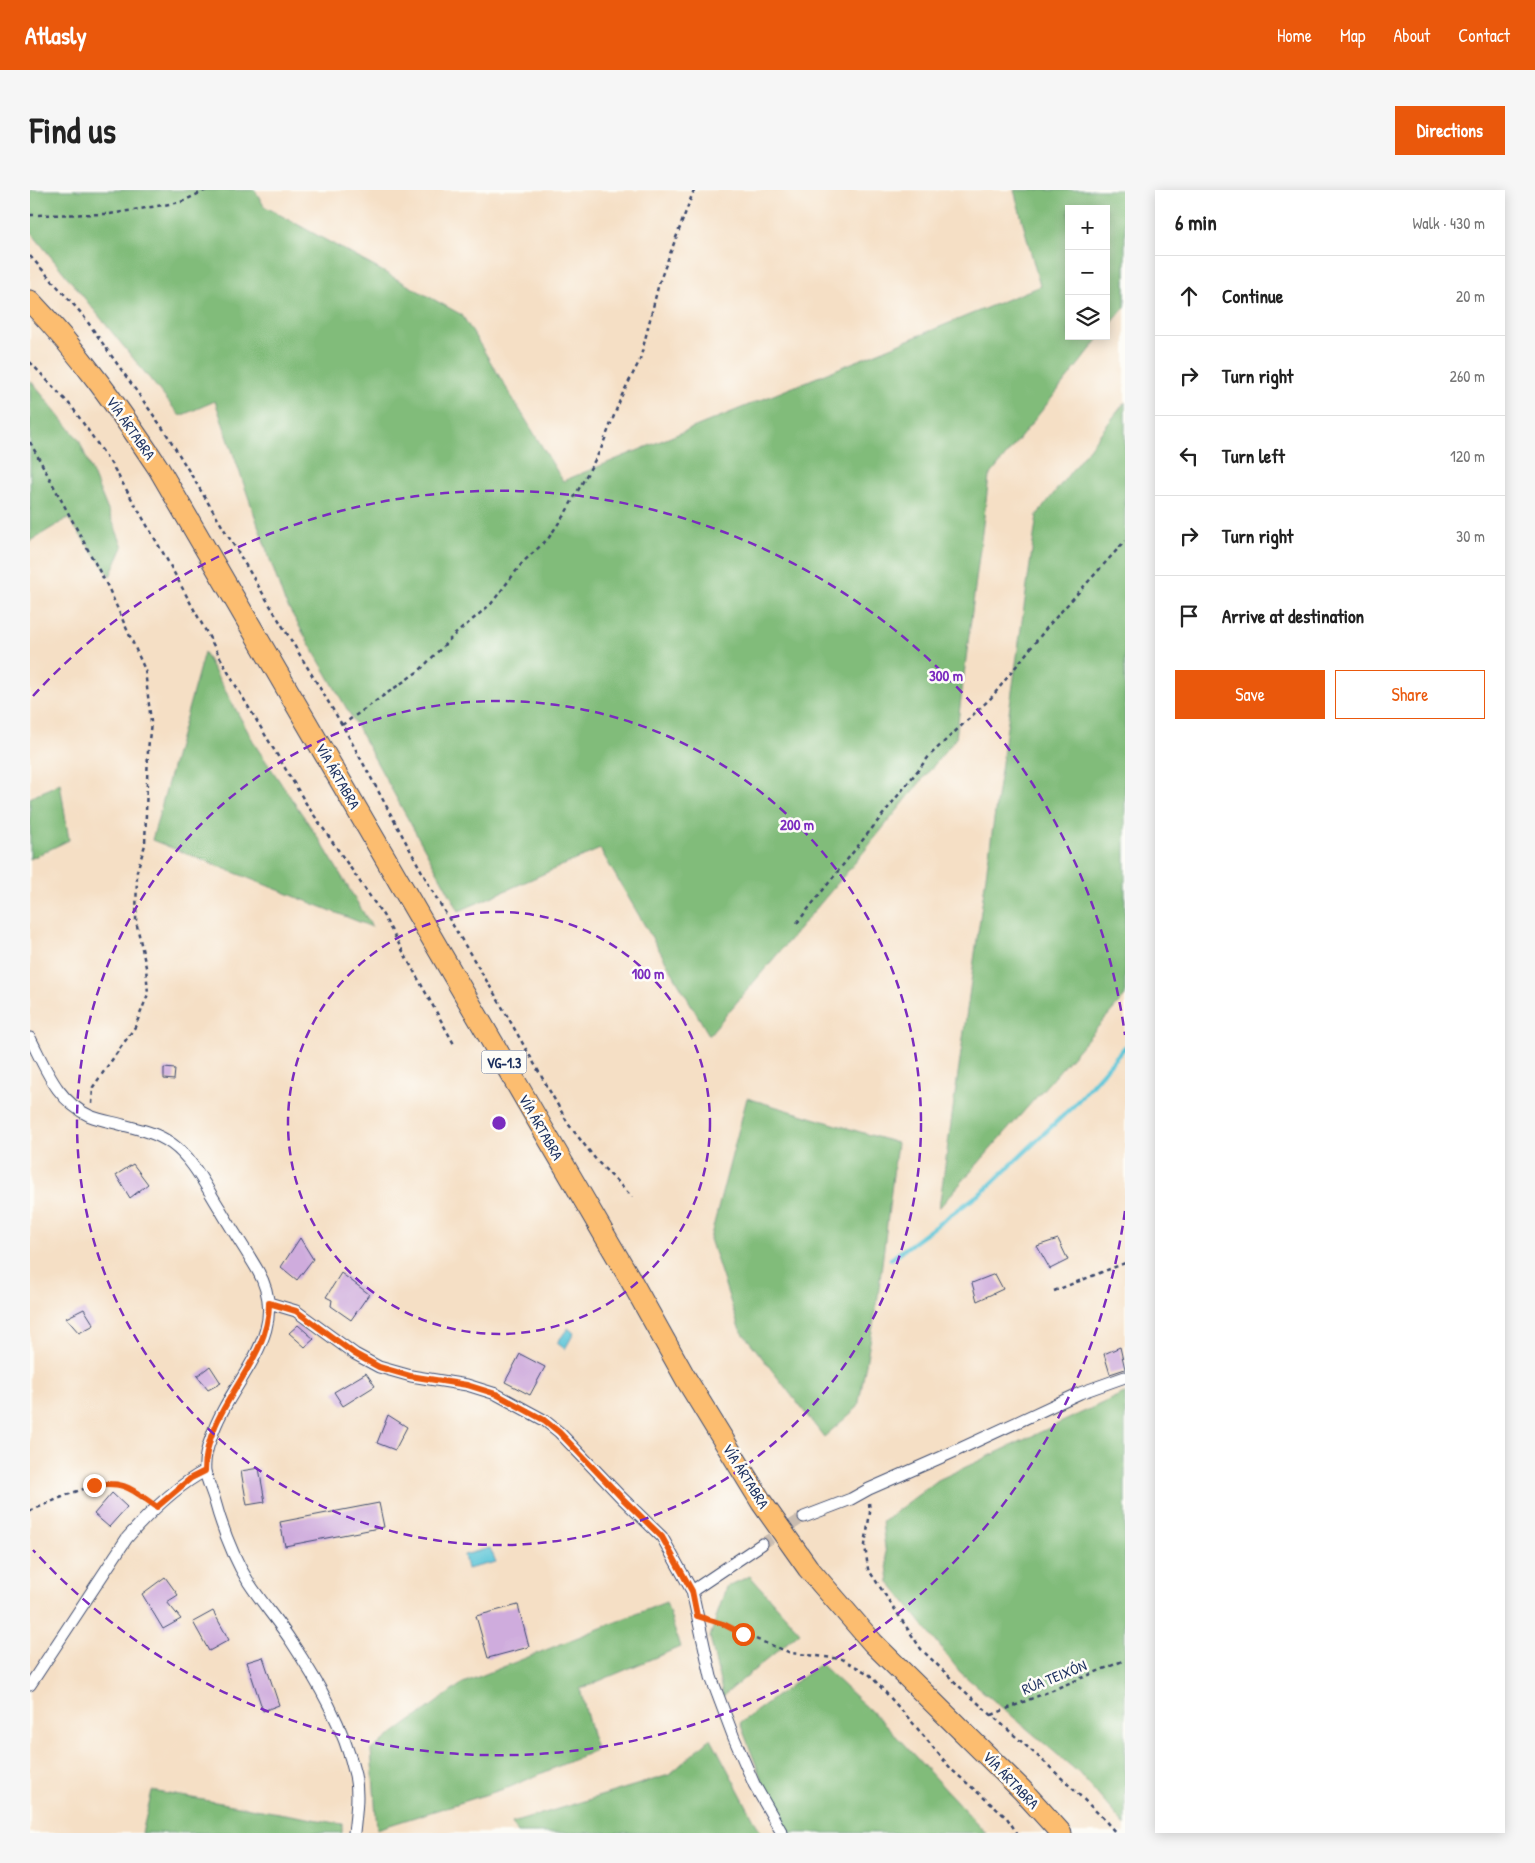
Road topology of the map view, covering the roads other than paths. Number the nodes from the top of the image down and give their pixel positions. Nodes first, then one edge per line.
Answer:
1 (30, 301) edge
2 (30, 1038) edge
3 (269, 1303) junction
4 (1125, 1378) edge
5 (205, 1471) junction
6 (804, 1517) tunnel mouth
7 (762, 1544) tunnel mouth
8 (692, 1591) junction
9 (30, 1685) edge
10 (1022, 1790) junction
11 (354, 1833) edge
12 (782, 1833) edge
13 (1061, 1833) edge
14 (1065, 1833) edge

1 - 10 highway, VÍA ÁRTABRA / VG-1.3
2 - 3 street
3 - 5 street
3 - 8 street
4 - 6 street
5 - 9 street
5 - 11 street
7 - 8 street
8 - 12 street
10 - 13 highway, VÍA ÁRTABRA / VG-1.3
10 - 14 highway

